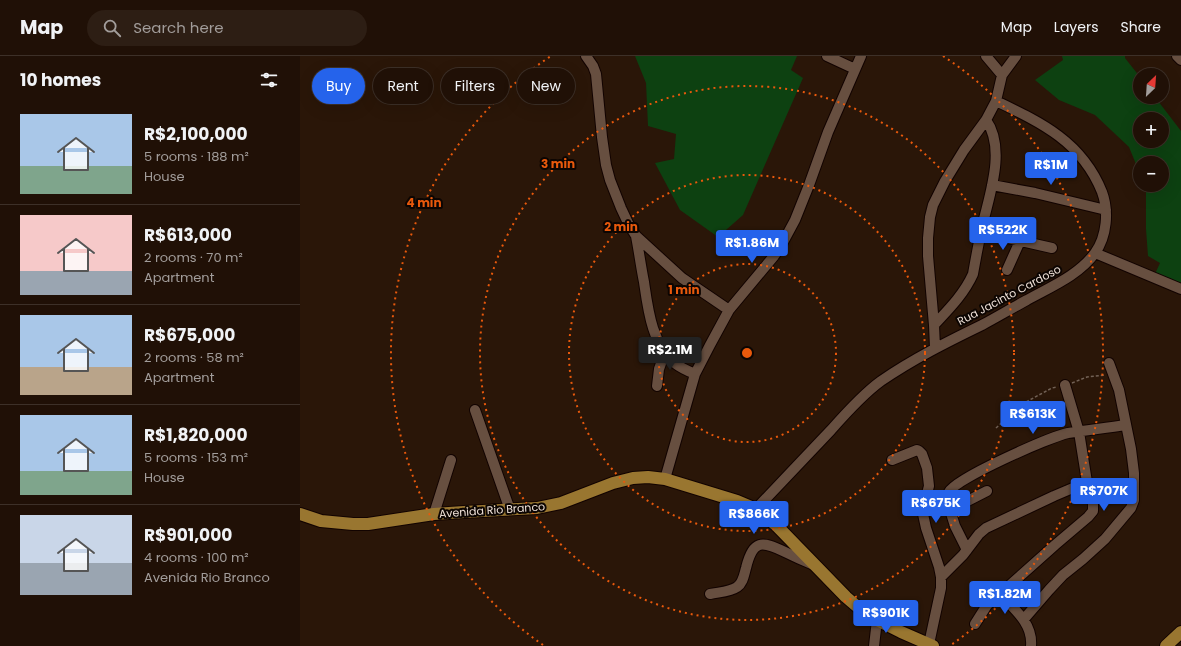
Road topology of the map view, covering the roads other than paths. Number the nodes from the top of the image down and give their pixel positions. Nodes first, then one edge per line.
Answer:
1 (586, 56) edge
2 (827, 56) edge
3 (861, 56) edge
4 (986, 56) edge
5 (1016, 56) edge
6 (1177, 56) edge
7 (1181, 60) edge
8 (855, 69) junction
9 (1002, 75) junction
10 (996, 101) junction
11 (986, 120) junction
12 (992, 185) junction
13 (1106, 210) junction
14 (981, 232) junction
15 (636, 236) junction
16 (1020, 241) junction
17 (1052, 248) dead end
18 (1095, 253) junction
19 (1007, 270) dead end
20 (1181, 289) edge
21 (729, 310) junction
22 (934, 325) junction
23 (935, 348) junction
24 (664, 352) junction
25 (1109, 363) dead end
26 (695, 374) junction
27 (1065, 385) road end
28 (657, 386) dead end
29 (475, 410) dead end
30 (1126, 425) junction
31 (1079, 432) junction
32 (451, 460) dead end
33 (892, 460) dead end
34 (665, 479) junction
35 (1087, 482) junction
36 (987, 491) dead end
37 (756, 509) junction
38 (510, 510) junction
39 (950, 510) junction
40 (300, 514) edge
41 (434, 514) junction
42 (967, 550) junction
43 (817, 567) junction
44 (941, 578) junction
45 (710, 594) dead end
46 (1000, 594) junction
47 (1024, 619) junction
48 (877, 620) junction
49 (976, 624) dead end
50 (1181, 632) edge
51 (931, 645) edge
52 (874, 646) edge
53 (1031, 646) edge
54 (1166, 646) edge

1 - 15 street
2 - 8 street
3 - 8 street
4 - 9 street
5 - 9 street
6 - 7 street
8 - 21 street
9 - 10 street
10 - 11 street
10 - 13 street, Rua Jacinto Cardoso
11 - 12 street
11 - 22 street
12 - 13 street
12 - 14 street
13 - 18 street, Rua Jacinto Cardoso
14 - 16 street
14 - 22 street
15 - 21 street
15 - 24 street
16 - 17 street
16 - 19 street
18 - 20 street
18 - 23 street, Rua Jacinto Cardoso
21 - 26 street
22 - 23 street
23 - 37 street, Rua Jacinto Cardoso
24 - 26 street
24 - 28 street
25 - 30 street
26 - 34 street
27 - 31 street
29 - 38 street
30 - 31 street
30 - 47 street
31 - 35 street
31 - 39 street
32 - 41 street
33 - 44 street
34 - 37 main road, Avenida Rio Branco
34 - 38 main road, Avenida Rio Branco
35 - 42 street
35 - 46 street
36 - 39 street
37 - 43 main road, Avenida Rio Branco
38 - 41 main road, Avenida Rio Branco
39 - 42 street
40 - 41 main road, Avenida Rio Branco
42 - 44 street
43 - 45 street
43 - 48 main road, Avenida Rio Branco
44 - 51 street
46 - 47 street
46 - 49 street
47 - 53 street
48 - 51 main road, Avenida Rio Branco
48 - 52 street
50 - 54 main road

